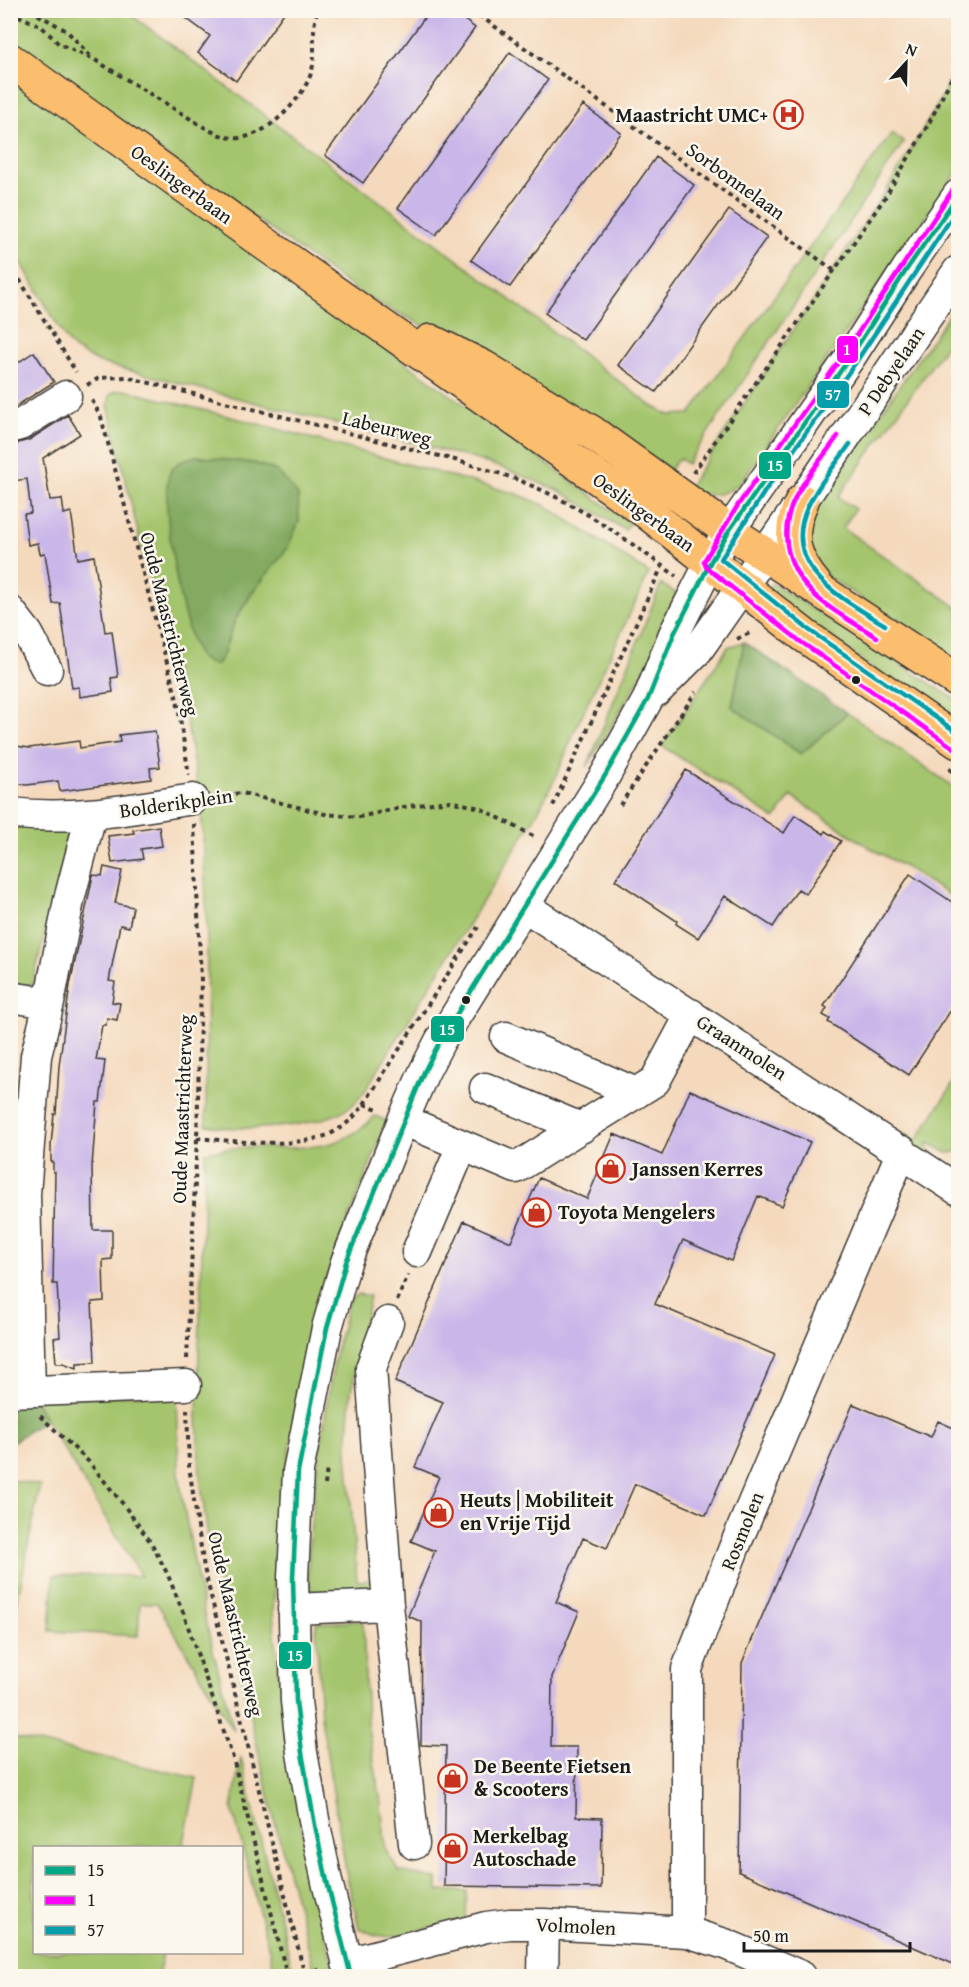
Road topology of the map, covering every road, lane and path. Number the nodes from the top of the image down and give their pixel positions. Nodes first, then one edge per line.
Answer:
1 (30, 10) edge
2 (318, 10) edge
3 (472, 10) edge
4 (10, 12) edge
5 (10, 60) edge
6 (95, 60) junction
7 (958, 65) edge
8 (957, 73) edge
9 (958, 195) edge
10 (10, 264) edge
11 (835, 271) junction
12 (958, 271) edge
13 (355, 306) junction
14 (76, 386) junction
15 (10, 428) edge
16 (679, 495) junction
17 (802, 501) junction
18 (659, 521) junction
19 (729, 531) junction
20 (639, 549) junction
21 (764, 555) junction
22 (711, 561) junction
23 (741, 586) junction
24 (822, 593) junction
25 (10, 611) edge
26 (752, 632) dead end
27 (736, 640) dead end
28 (47, 670) dead end
29 (958, 681) edge
30 (701, 684) dead end
31 (648, 699) junction
32 (958, 742) edge
33 (193, 800) junction
34 (616, 811) dead end
35 (10, 813) edge
36 (92, 815) junction
37 (549, 815) dead end
38 (541, 830) dead end
39 (537, 838) junction
40 (531, 847) dead end
41 (524, 906) junction
42 (484, 918) dead end
43 (10, 997) edge
44 (49, 1003) junction
45 (691, 1014) junction
46 (506, 1037) dead end
47 (485, 1088) dead end
48 (636, 1093) junction
49 (403, 1120) junction
50 (581, 1128) junction
51 (197, 1138) junction
52 (462, 1146) junction
53 (902, 1152) junction
54 (958, 1190) edge
55 (18, 1194) edge
56 (417, 1252) joint
57 (388, 1322) joint
58 (186, 1385) junction
59 (20, 1391) edge
60 (328, 1464) dead end
61 (324, 1495) dead end
62 (388, 1605) junction
63 (293, 1609) junction
64 (414, 1844) dead end
65 (544, 1924) junction
66 (687, 1932) junction
67 (349, 1970) edge
68 (305, 1975) edge
69 (288, 1977) edge
70 (543, 1977) edge
71 (801, 1977) edge

1 - 6 path
2 - 6 path
3 - 11 path, Sorbonnelaan
4 - 6 path
5 - 13 main road, Oeslingerbaan
7 - 8 path
8 - 11 path
9 - 19 street
10 - 14 path, Oude Maastrichterweg
11 - 16 path
12 - 17 street, P Debyelaan
13 - 16 main road, Oeslingerbaan
13 - 18 main road, Oeslingerbaan
14 - 15 street
14 - 20 path, Labeurweg
14 - 33 path, Oude Maastrichterweg
16 - 19 main road, Oeslingerbaan
17 - 21 street, P Debyelaan
17 - 24 main road
18 - 20 path
18 - 22 main road, Oeslingerbaan
19 - 21 main road, Oeslingerbaan
19 - 22 street
20 - 37 path, Labeurweg
21 - 23 street, P Debyelaan
21 - 24 main road, Oeslingerbaan
22 - 23 main road, Oeslingerbaan
22 - 31 street
23 - 31 street, P Debyelaan
23 - 32 main road, Oeslingerbaan
24 - 29 main road, Oeslingerbaan
25 - 28 street
26 - 27 path
30 - 34 path
31 - 41 street
33 - 36 street, Bolderikplein
33 - 39 path, Bolderikplein
33 - 51 path, Oude Maastrichterweg
35 - 36 street, Bolderikplein
36 - 44 street, Bolderikplein
38 - 39 path
39 - 40 path
41 - 45 street, Graanmolen
41 - 49 street
42 - 51 path
43 - 44 street
44 - 55 street, Bolderikplein
45 - 48 street
45 - 53 street, Graanmolen
46 - 48 street
47 - 50 street
48 - 50 street
49 - 52 street
49 - 63 street
50 - 52 street
51 - 58 path, Oude Maastrichterweg
52 - 56 street
53 - 54 street, Graanmolen
53 - 66 street, Rosmolen
55 - 59 street, Bolderikplein
56 - 57 path
57 - 62 street
58 - 59 street
58 - 68 path, Oude Maastrichterweg
59 - 69 path
60 - 61 path
62 - 63 street
62 - 64 street
63 - 67 street
65 - 66 street, Volmolen
65 - 67 street, Volmolen
65 - 70 street
66 - 71 street, Volmolen
68 - 69 path

